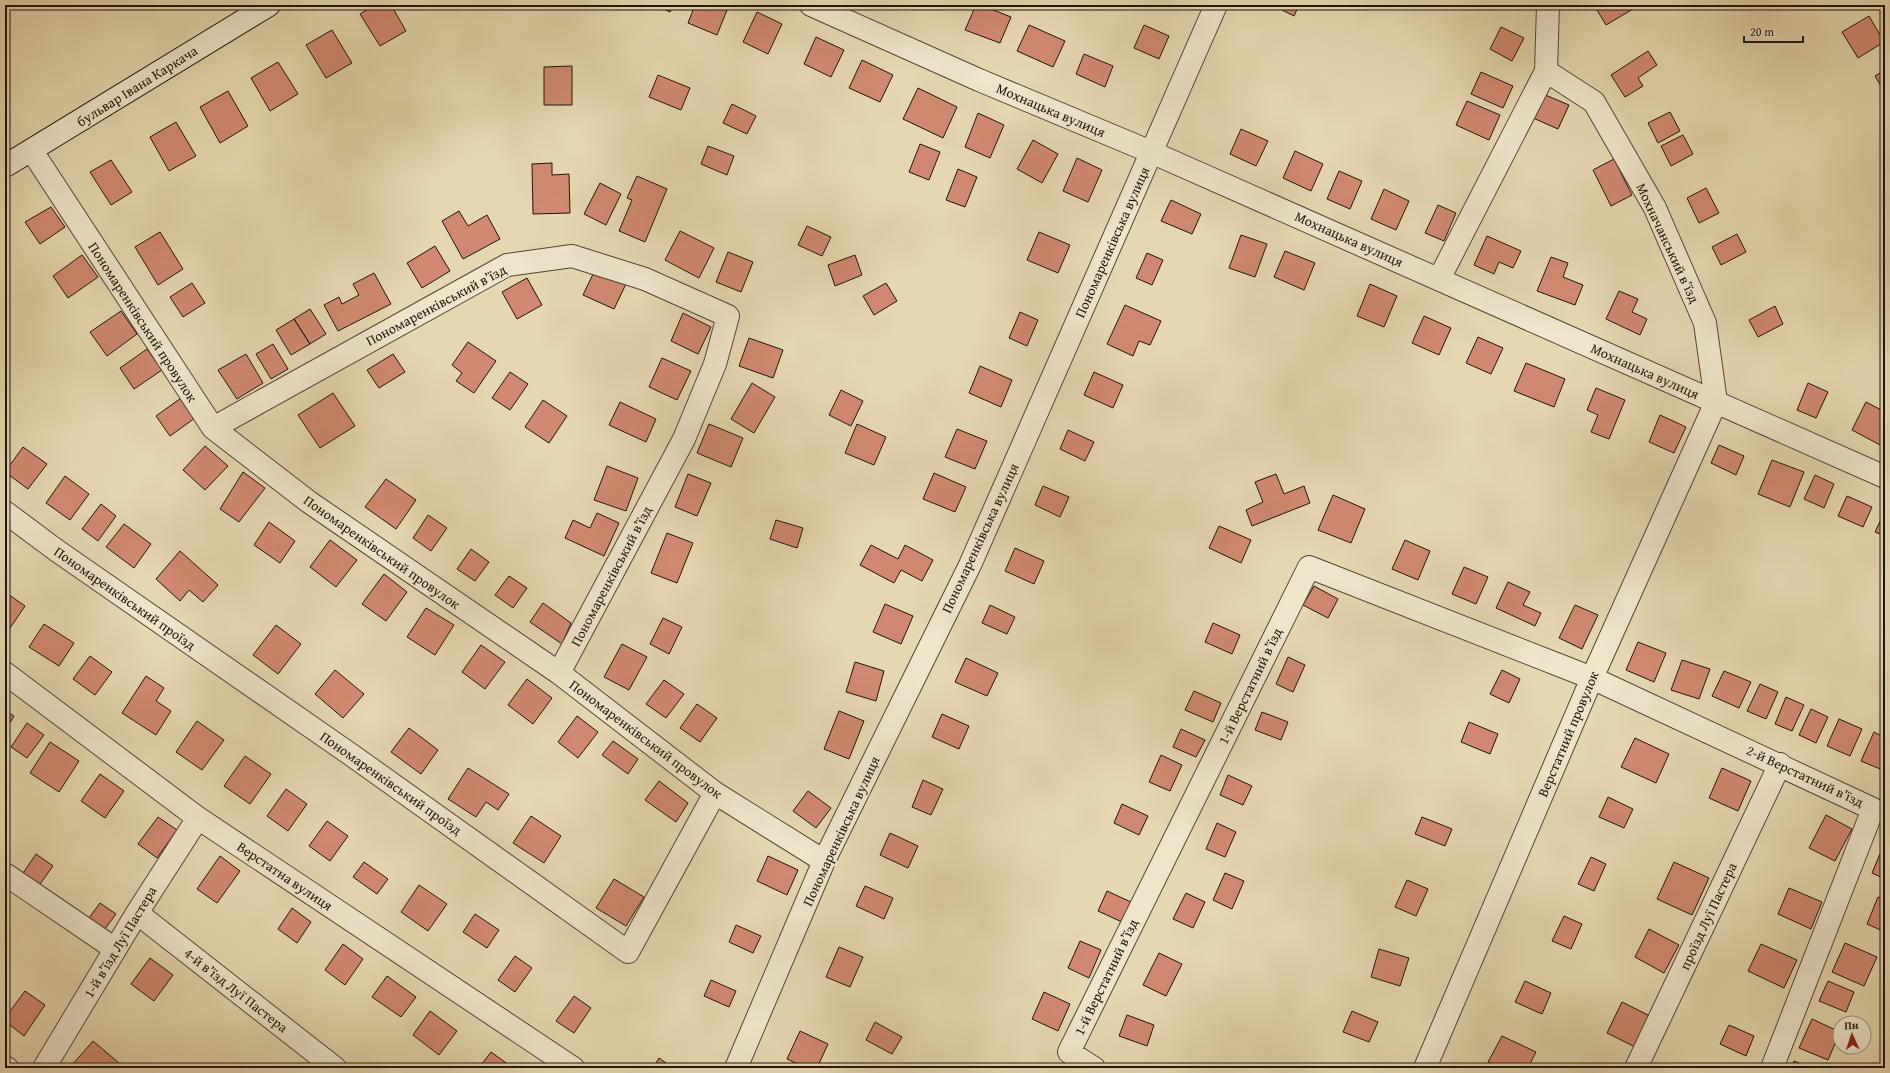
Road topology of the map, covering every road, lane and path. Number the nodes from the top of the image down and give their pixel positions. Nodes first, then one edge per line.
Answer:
1 (270, 5) edge
2 (811, 5) edge
3 (1216, 5) edge
4 (1548, 5) edge
5 (1546, 71) junction
6 (32, 151) junction
7 (1151, 152) junction
8 (5, 166) edge
9 (1439, 279) junction
10 (1716, 402) junction
11 (213, 428) junction
12 (1885, 477) edge
13 (5, 512) edge
14 (5, 673) edge
15 (559, 674) junction
16 (1592, 678) junction
17 (1780, 764) junction
18 (715, 793) junction
19 (198, 818) junction
20 (824, 861) junction
21 (5, 874) edge
22 (137, 913) junction
23 (115, 949) junction
24 (44, 1068) edge
25 (335, 1068) edge
26 (573, 1068) edge
27 (736, 1068) edge
28 (1094, 1068) edge
29 (1425, 1068) edge
30 (1636, 1068) edge
31 (1772, 1068) edge

1 - 6 street, бульвар Івана Каркача
2 - 7 street, Мохнацька вулиця
3 - 7 street, Пономаренківська вулиця
4 - 5 street
5 - 9 street
5 - 10 street, Мохначанський в’їзд
6 - 8 street, бульвар Івана Каркача
6 - 11 street, Пономаренківський провулок
7 - 9 street, Мохнацька вулиця
7 - 20 street, Пономаренківська вулиця
9 - 10 street, Мохнацька вулиця
10 - 12 street, Мохнацька вулиця
10 - 16 street, Верстатний провулок
11 - 15 street, Пономаренківський провулок
11 - 15 street, Пономаренківський в’їзд
13 - 18 street, Пономаренківський проїзд
14 - 19 street, Верстатна вулиця
15 - 18 street, Пономаренківський провулок
16 - 17 street, 2-й Верстатний в’їзд
16 - 28 street, 1-й Верстатний в’їзд
16 - 29 street, Верстатний провулок
17 - 30 street, проїзд Луї Пастера
17 - 31 street, 2-й Верстатний в’їзд
18 - 20 street, Пономаренківський провулок
19 - 22 street, 1-й в’їзд Луї Пастера
19 - 26 street, Верстатна вулиця
20 - 27 street, Пономаренківська вулиця
21 - 23 street
22 - 23 street, 1-й в’їзд Луї Пастера
22 - 25 street, 4-й в’їзд Луї Пастера
23 - 24 street, 1-й в’їзд Луї Пастера

